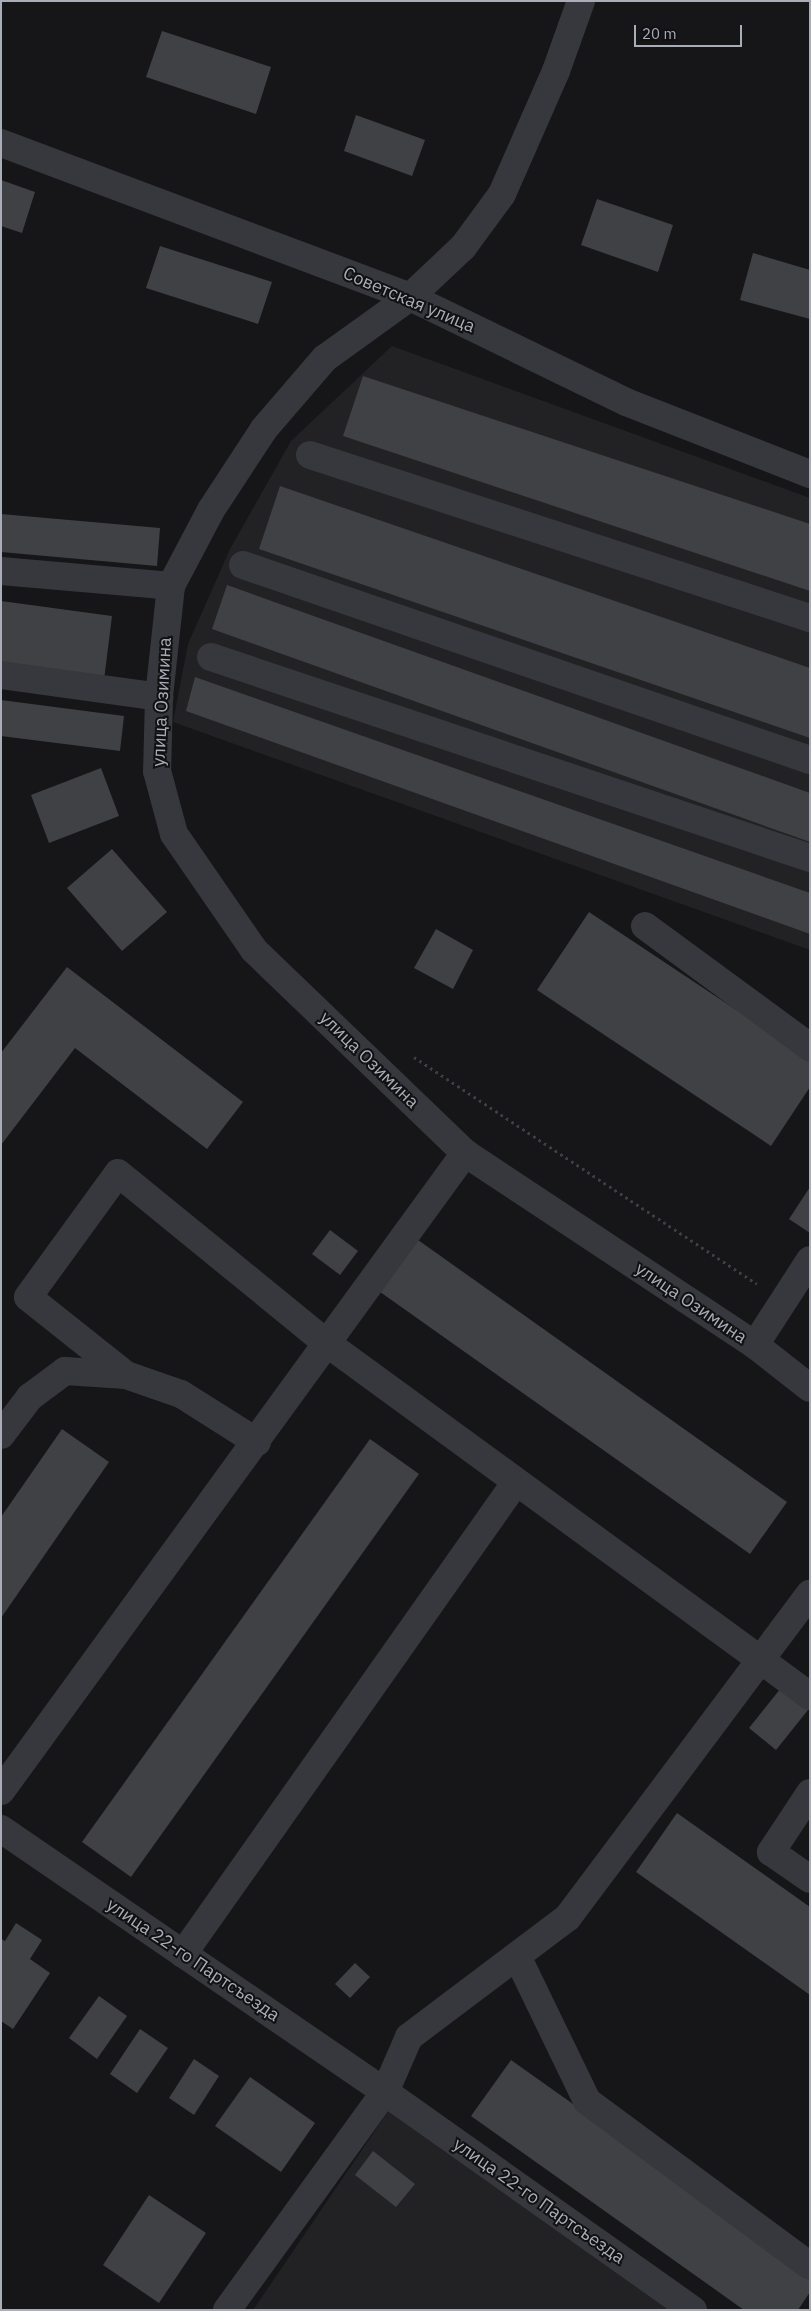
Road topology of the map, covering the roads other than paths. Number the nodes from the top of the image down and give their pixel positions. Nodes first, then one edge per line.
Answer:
1 (581, 1) edge
2 (1, 143) edge
3 (410, 297) junction
4 (310, 455) dead end
5 (810, 474) edge
6 (243, 565) dead end
7 (1, 571) edge
8 (171, 586) junction
9 (810, 618) edge
10 (211, 657) dead end
11 (1, 675) edge
12 (159, 697) junction
13 (810, 760) edge
14 (810, 858) edge
15 (644, 926) dead end
16 (810, 1047) edge
17 (465, 1153) junction
18 (810, 1260) edge
19 (328, 1344) junction
20 (755, 1345) junction
21 (126, 1375) junction
22 (810, 1388) edge
23 (1, 1435) edge
24 (257, 1442) junction
25 (516, 1482) junction
26 (810, 1594) edge
27 (759, 1661) junction
28 (810, 1696) edge
29 (1, 1791) edge
30 (810, 1794) edge
31 (1, 1829) edge
32 (810, 1879) edge
33 (183, 1954) junction
34 (517, 1956) junction
35 (381, 2089) junction
36 (810, 2266) edge
37 (226, 2310) edge
38 (694, 2310) edge

1 - 3 street, улица Озимина
2 - 3 street, Советская улица
3 - 5 street, Советская улица
3 - 8 street, улица Озимина
4 - 9 street
6 - 13 street
7 - 8 street
8 - 12 street, улица Озимина
10 - 14 street
11 - 12 street
12 - 17 street, улица Озимина
15 - 16 street
17 - 19 street
17 - 20 street, улица Озимина
18 - 20 street
19 - 21 street
19 - 24 street
19 - 25 street
20 - 22 street, улица Озимина
21 - 23 street
21 - 24 street
24 - 29 street
25 - 27 street
25 - 33 street
26 - 27 street
27 - 28 street
27 - 34 street
30 - 32 street
31 - 33 street, улица 22-го Партсъезда
33 - 35 street, улица 22-го Партсъезда
34 - 35 street
34 - 36 street
35 - 37 street
35 - 38 street, улица 22-го Партсъезда

